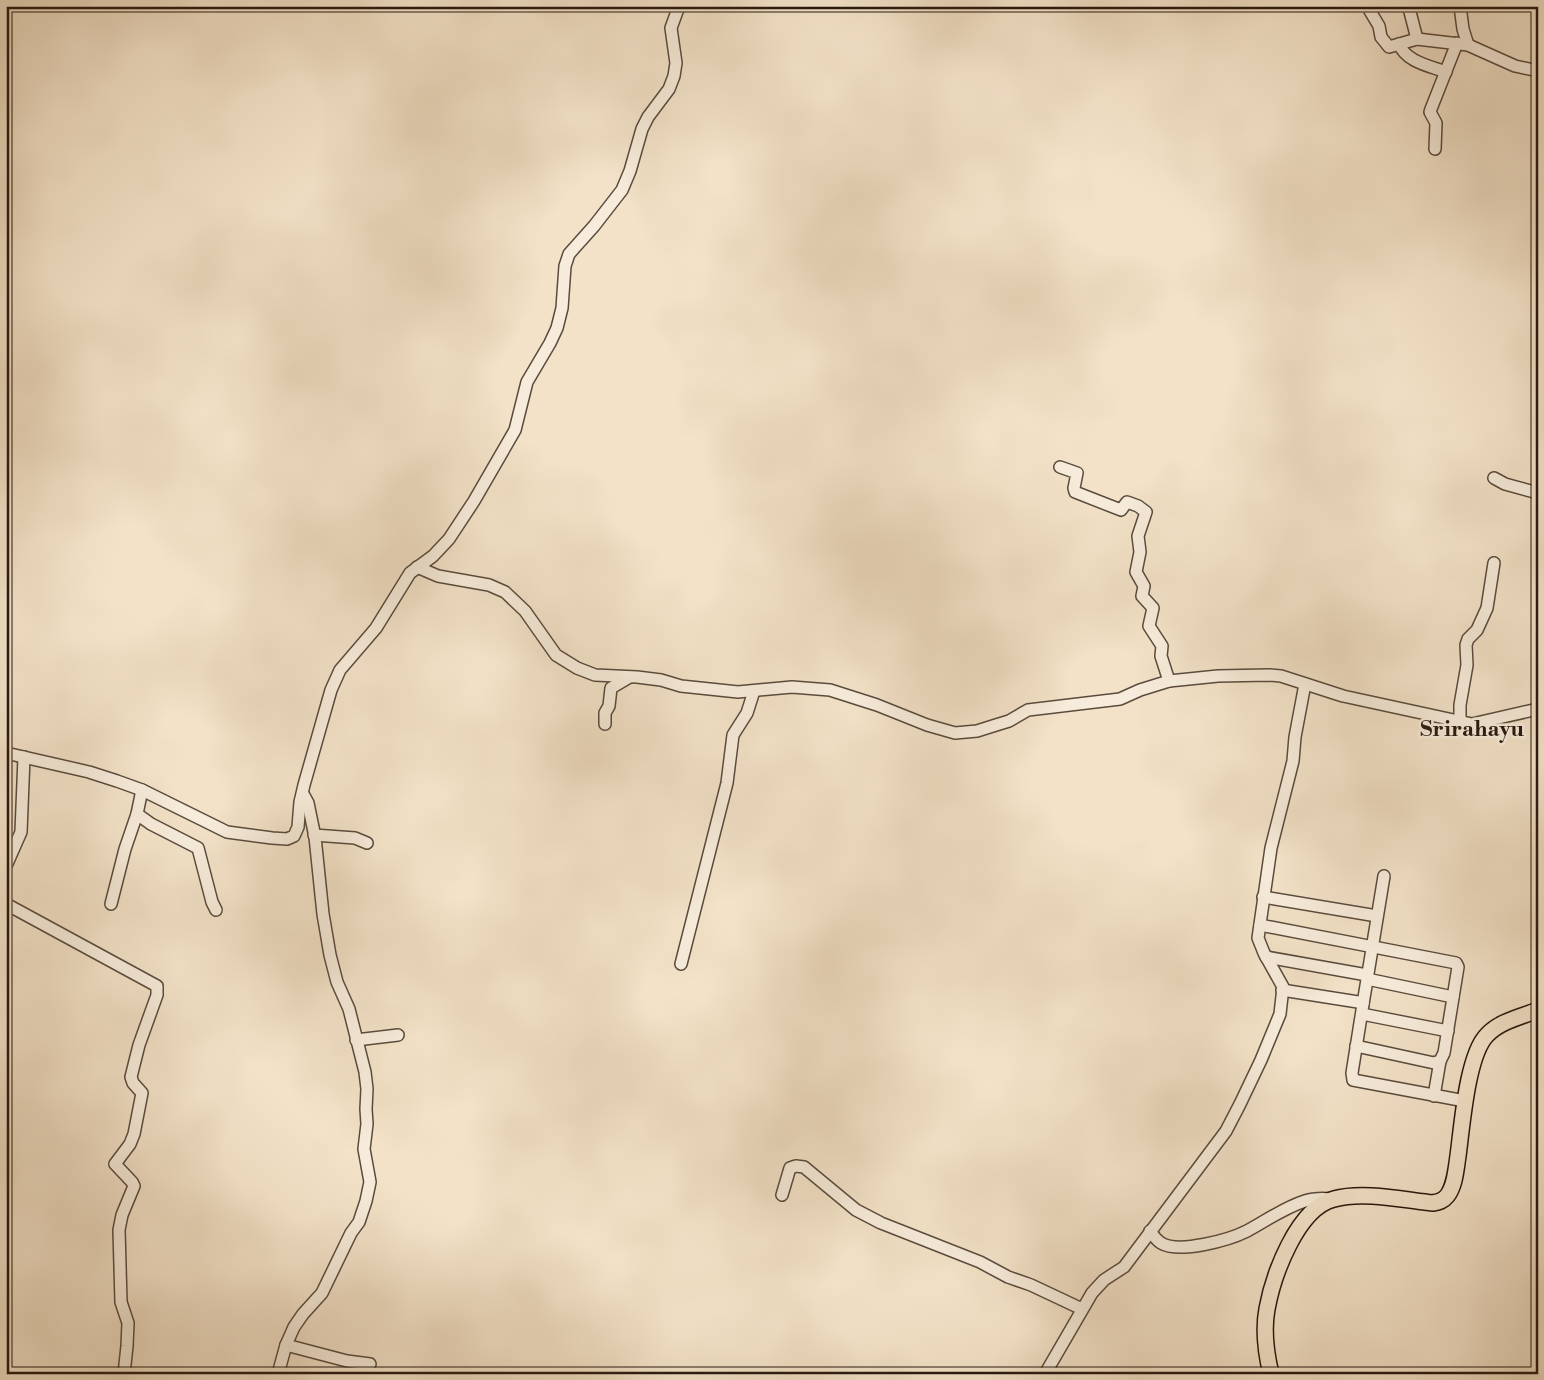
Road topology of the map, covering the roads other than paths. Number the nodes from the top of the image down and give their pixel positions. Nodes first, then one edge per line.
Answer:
1 (679, 6) edge
2 (1370, 6) edge
3 (1460, 6) edge
4 (1409, 8) dead end
5 (1418, 39) junction
6 (1399, 44) junction
7 (1462, 44) junction
8 (1538, 71) edge
9 (1446, 72) junction
10 (1435, 149) dead end
11 (1060, 467) dead end
12 (1494, 478) dead end
13 (1538, 493) edge
14 (1494, 563) dead end
15 (417, 567) junction
16 (629, 677) junction
17 (1169, 681) junction
18 (1305, 684) junction
19 (754, 691) junction
20 (1538, 709) edge
21 (1460, 722) junction
22 (605, 724) dead end
23 (6, 753) edge
24 (24, 757) junction
25 (142, 790) junction
26 (303, 794) junction
27 (137, 814) junction
28 (314, 835) junction
29 (367, 843) dead end
30 (10, 850) edge
31 (6, 866) edge
32 (1384, 876) dead end
33 (1263, 896) junction
34 (6, 904) edge
35 (111, 904) dead end
36 (216, 910) dead end
37 (1377, 916) junction
38 (1260, 925) junction
39 (1372, 946) junction
40 (1266, 957) junction
41 (680, 964) dead end
42 (1367, 977) junction
43 (1282, 990) junction
44 (1453, 997) junction
45 (1362, 1009) junction
46 (1538, 1010) edge
47 (1448, 1031) junction
48 (398, 1036) dead end
49 (356, 1040) junction
50 (1356, 1046) junction
51 (1440, 1061) junction
52 (1434, 1096) junction
53 (1465, 1102) junction
54 (782, 1195) dead end
55 (1332, 1199) junction
56 (1150, 1231) junction
57 (1082, 1309) junction
58 (286, 1345) junction
59 (370, 1364) dead end
60 (124, 1374) edge
61 (278, 1374) edge
62 (1045, 1374) edge
63 (1271, 1374) edge

1 - 15 street
2 - 6 street
3 - 7 street
4 - 5 street
5 - 6 street
5 - 7 street
6 - 9 street
7 - 8 street
7 - 9 street
9 - 10 street
11 - 17 street
12 - 13 street
14 - 21 street
15 - 16 street
15 - 26 street
16 - 19 street
16 - 22 street
17 - 18 street
17 - 19 street
18 - 21 street
18 - 33 street
19 - 41 street
20 - 21 street
23 - 24 street
24 - 25 street
24 - 30 street
25 - 26 street
25 - 27 street
26 - 28 street
27 - 35 street
27 - 36 street
28 - 29 street
28 - 49 street
30 - 31 street
32 - 37 street
33 - 37 street
33 - 38 street
34 - 60 street
37 - 39 street
38 - 39 street
38 - 40 street
39 - 42 street
39 - 44 street
40 - 42 street
40 - 43 street
42 - 44 street
42 - 45 street
43 - 45 street
43 - 56 street
44 - 47 street
45 - 47 street
45 - 50 street
46 - 53 main road
47 - 51 street
48 - 49 street
49 - 58 street
50 - 51 street
50 - 52 street
51 - 52 street
52 - 53 street
53 - 55 main road
54 - 57 street
55 - 56 street
55 - 63 main road
56 - 57 street
57 - 62 street
58 - 59 street
58 - 61 street

